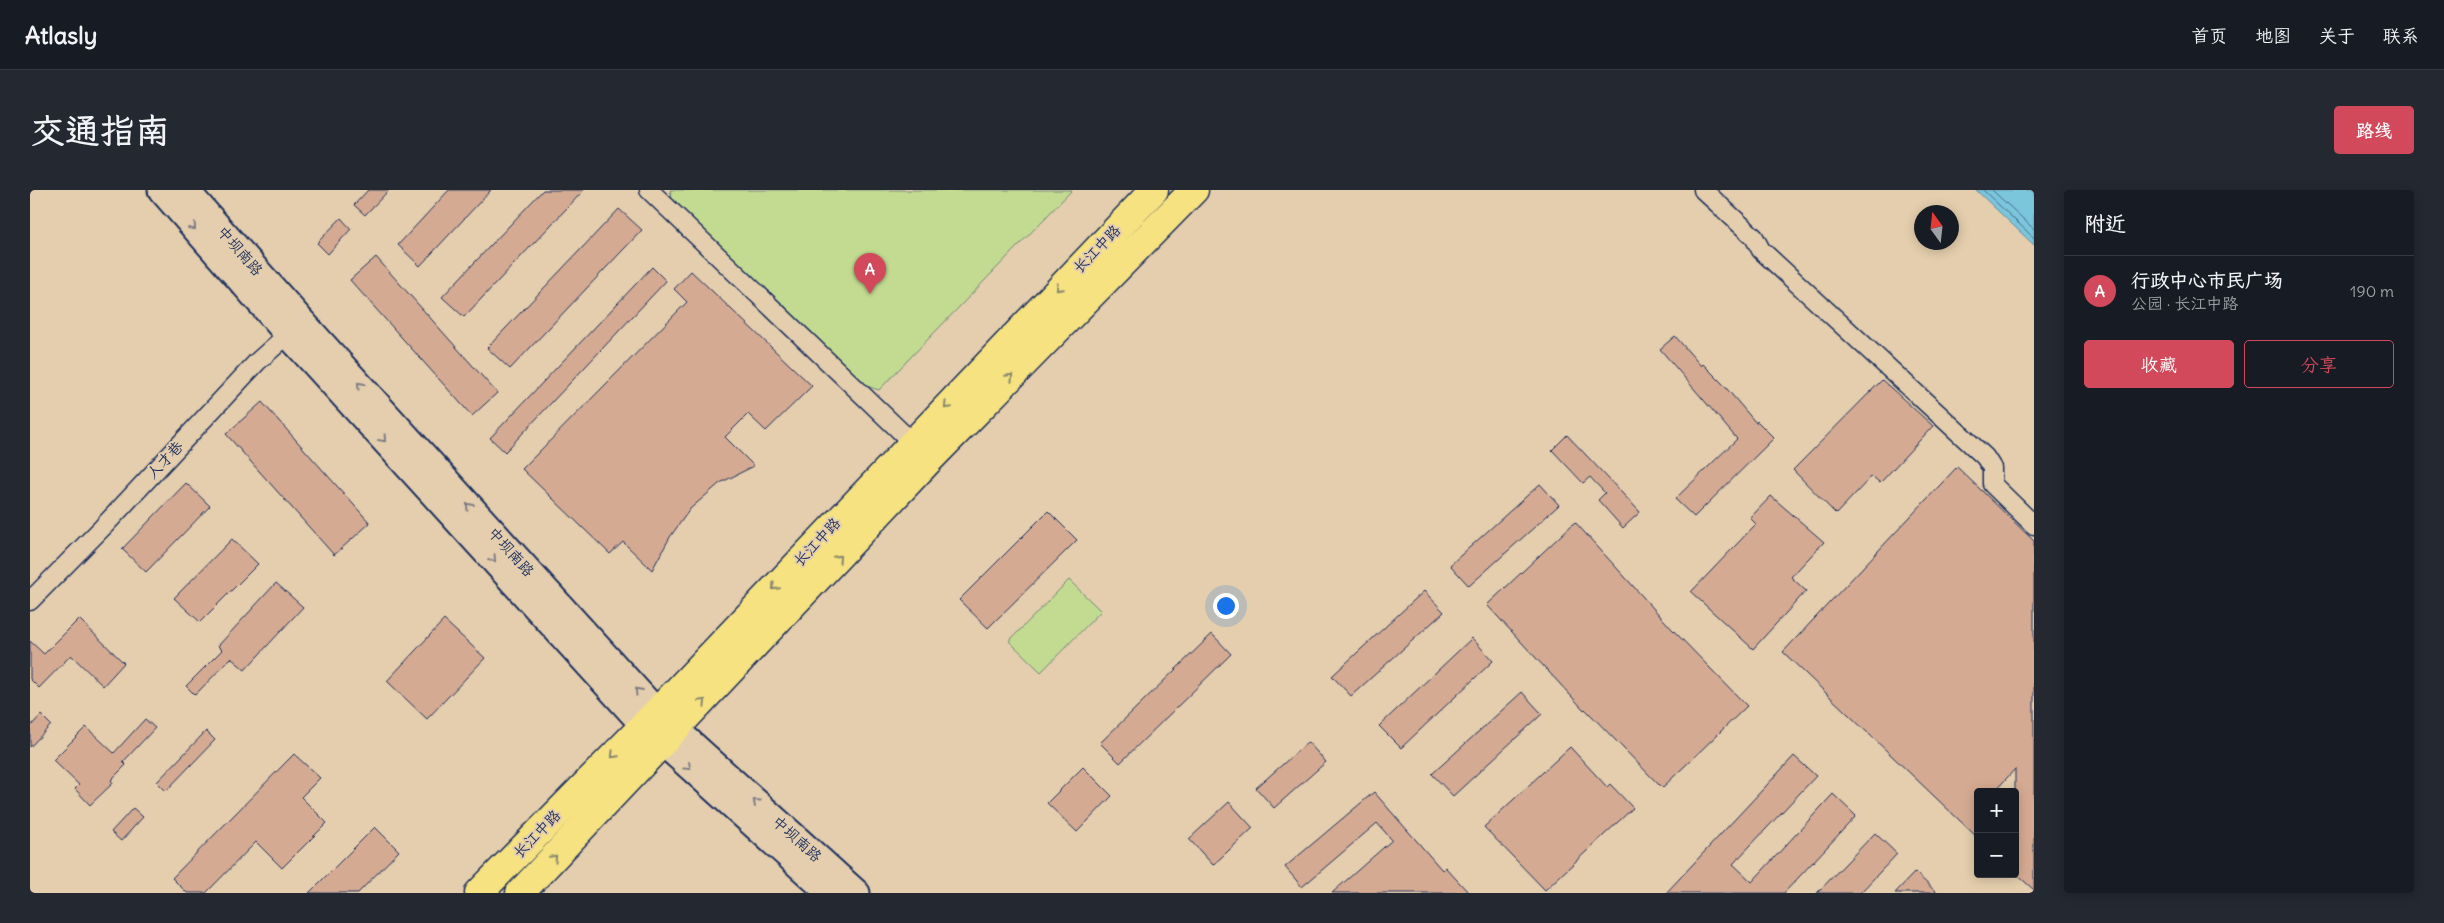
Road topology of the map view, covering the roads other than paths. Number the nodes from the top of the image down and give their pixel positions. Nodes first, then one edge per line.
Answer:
1 (161, 190) edge
2 (186, 190) edge
3 (649, 190) edge
4 (1154, 190) edge
5 (1194, 190) edge
6 (1703, 190) edge
7 (303, 322) junction
8 (921, 451) junction
9 (2034, 525) edge
10 (30, 601) edge
11 (650, 718) junction
12 (669, 737) junction
13 (479, 893) edge
14 (520, 893) edge
15 (829, 893) edge
16 (857, 893) edge

1 -> 11 main road, 中坝南路
2 - 7 main road, 中坝南路
3 - 8 street
4 -> 8 main road, 长江中路
8 -> 5 main road, 长江中路
6 - 9 street
7 - 10 street, 人才巷
11 -> 7 main road, 中坝南路
8 -> 11 main road, 长江中路
12 -> 8 main road, 长江中路
11 - 12 main road, 中坝南路
11 -> 13 main road, 长江中路
14 -> 12 main road, 长江中路
12 -> 15 main road, 中坝南路
16 -> 12 main road, 中坝南路

